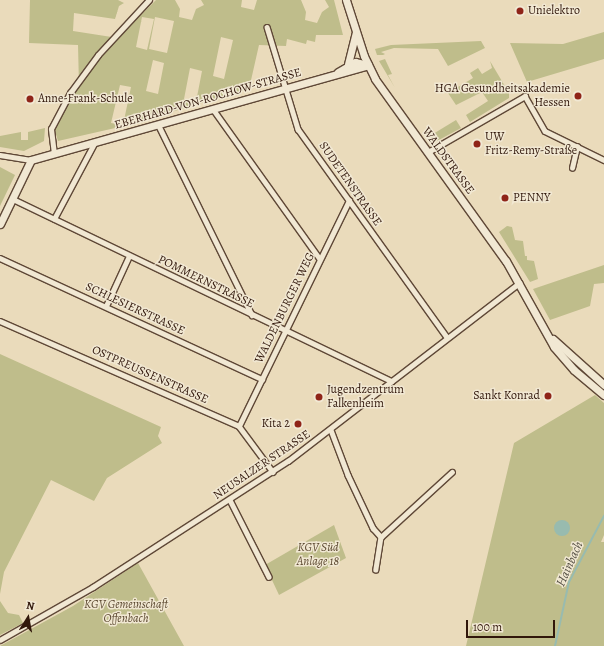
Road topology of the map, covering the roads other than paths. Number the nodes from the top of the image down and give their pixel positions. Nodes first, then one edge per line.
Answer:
1 (149, 0) edge
2 (346, 0) edge
3 (267, 27) dead end
4 (356, 30) junction
5 (348, 64) junction
6 (368, 65) junction
7 (335, 75) junction
8 (285, 89) junction
9 (214, 109) junction
10 (158, 124) junction
11 (95, 142) junction
12 (577, 147) junction
13 (428, 152) junction
14 (54, 154) junction
15 (0, 155) edge
16 (31, 160) junction
17 (604, 160) edge
18 (572, 168) dead end
19 (13, 199) junction
20 (349, 200) junction
21 (54, 219) junction
22 (0, 224) edge
23 (129, 256) junction
24 (0, 258) edge
25 (320, 259) junction
26 (519, 283) junction
27 (106, 306) junction
28 (252, 315) junction
29 (0, 321) edge
30 (545, 330) junction
31 (285, 331) junction
32 (447, 337) junction
33 (262, 378) junction
34 (391, 381) junction
35 (604, 385) edge
36 (604, 395) edge
37 (239, 426) junction
38 (331, 430) junction
39 (273, 472) junction
40 (452, 472) dead end
41 (230, 500) junction
42 (381, 537) junction
43 (376, 570) dead end
44 (269, 577) dead end
45 (0, 640) edge

1 - 14 street
2 - 4 main road, WALDSTRASSE
3 - 8 street, SUDETENSTRASSE
4 - 5 main road
4 - 6 main road, WALDSTRASSE
5 - 6 main road
5 - 7 main road
6 - 7 main road, EBERHARD-VON-ROCHOW-STRASSE
6 - 13 main road, WALDSTRASSE
7 - 8 main road, EBERHARD-VON-ROCHOW-STRASSE
8 - 9 main road, EBERHARD-VON-ROCHOW-STRASSE
8 - 20 street, SUDETENSTRASSE
9 - 10 main road, EBERHARD-VON-ROCHOW-STRASSE
9 - 25 street
10 - 11 main road, EBERHARD-VON-ROCHOW-STRASSE
10 - 28 street
11 - 14 main road, EBERHARD-VON-ROCHOW-STRASSE
11 - 21 street
12 - 13 street
12 - 17 street
12 - 18 street
13 - 26 main road, WALDSTRASSE
14 - 16 main road, EBERHARD-VON-ROCHOW-STRASSE
15 - 16 street, EBERHARD-VON-ROCHOW-STRASSE
16 - 19 main road
19 - 21 street, POMMERNSTRASSE
19 - 22 main road
20 - 25 street, WALDENBURGER WEG
20 - 32 street, SUDETENSTRASSE
21 - 23 street, POMMERNSTRASSE
23 - 27 street
23 - 28 street, POMMERNSTRASSE
24 - 27 street, SCHLESIERSTRASSE
25 - 31 street, WALDENBURGER WEG
26 - 30 main road, WALDSTRASSE
26 - 32 street, NEUSALZER STRASSE
27 - 33 street, SCHLESIERSTRASSE
28 - 31 street, POMMERNSTRASSE
29 - 37 street, OSTPREUSSENSTRASSE
30 - 35 main road, WALDSTRASSE
30 - 36 main road, WALDSTRASSE
31 - 33 street, WALDENBURGER WEG
31 - 34 street, POMMERNSTRASSE
32 - 34 street, NEUSALZER STRASSE
33 - 37 street, WALDENBURGER WEG
34 - 38 street, NEUSALZER STRASSE
37 - 39 street, OSTPREUSSENSTRASSE
38 - 39 street, NEUSALZER STRASSE
38 - 42 street
39 - 41 street, NEUSALZER STRASSE
40 - 42 street
41 - 44 street
41 - 45 street, NEUSALZER STRASSE
42 - 43 street

